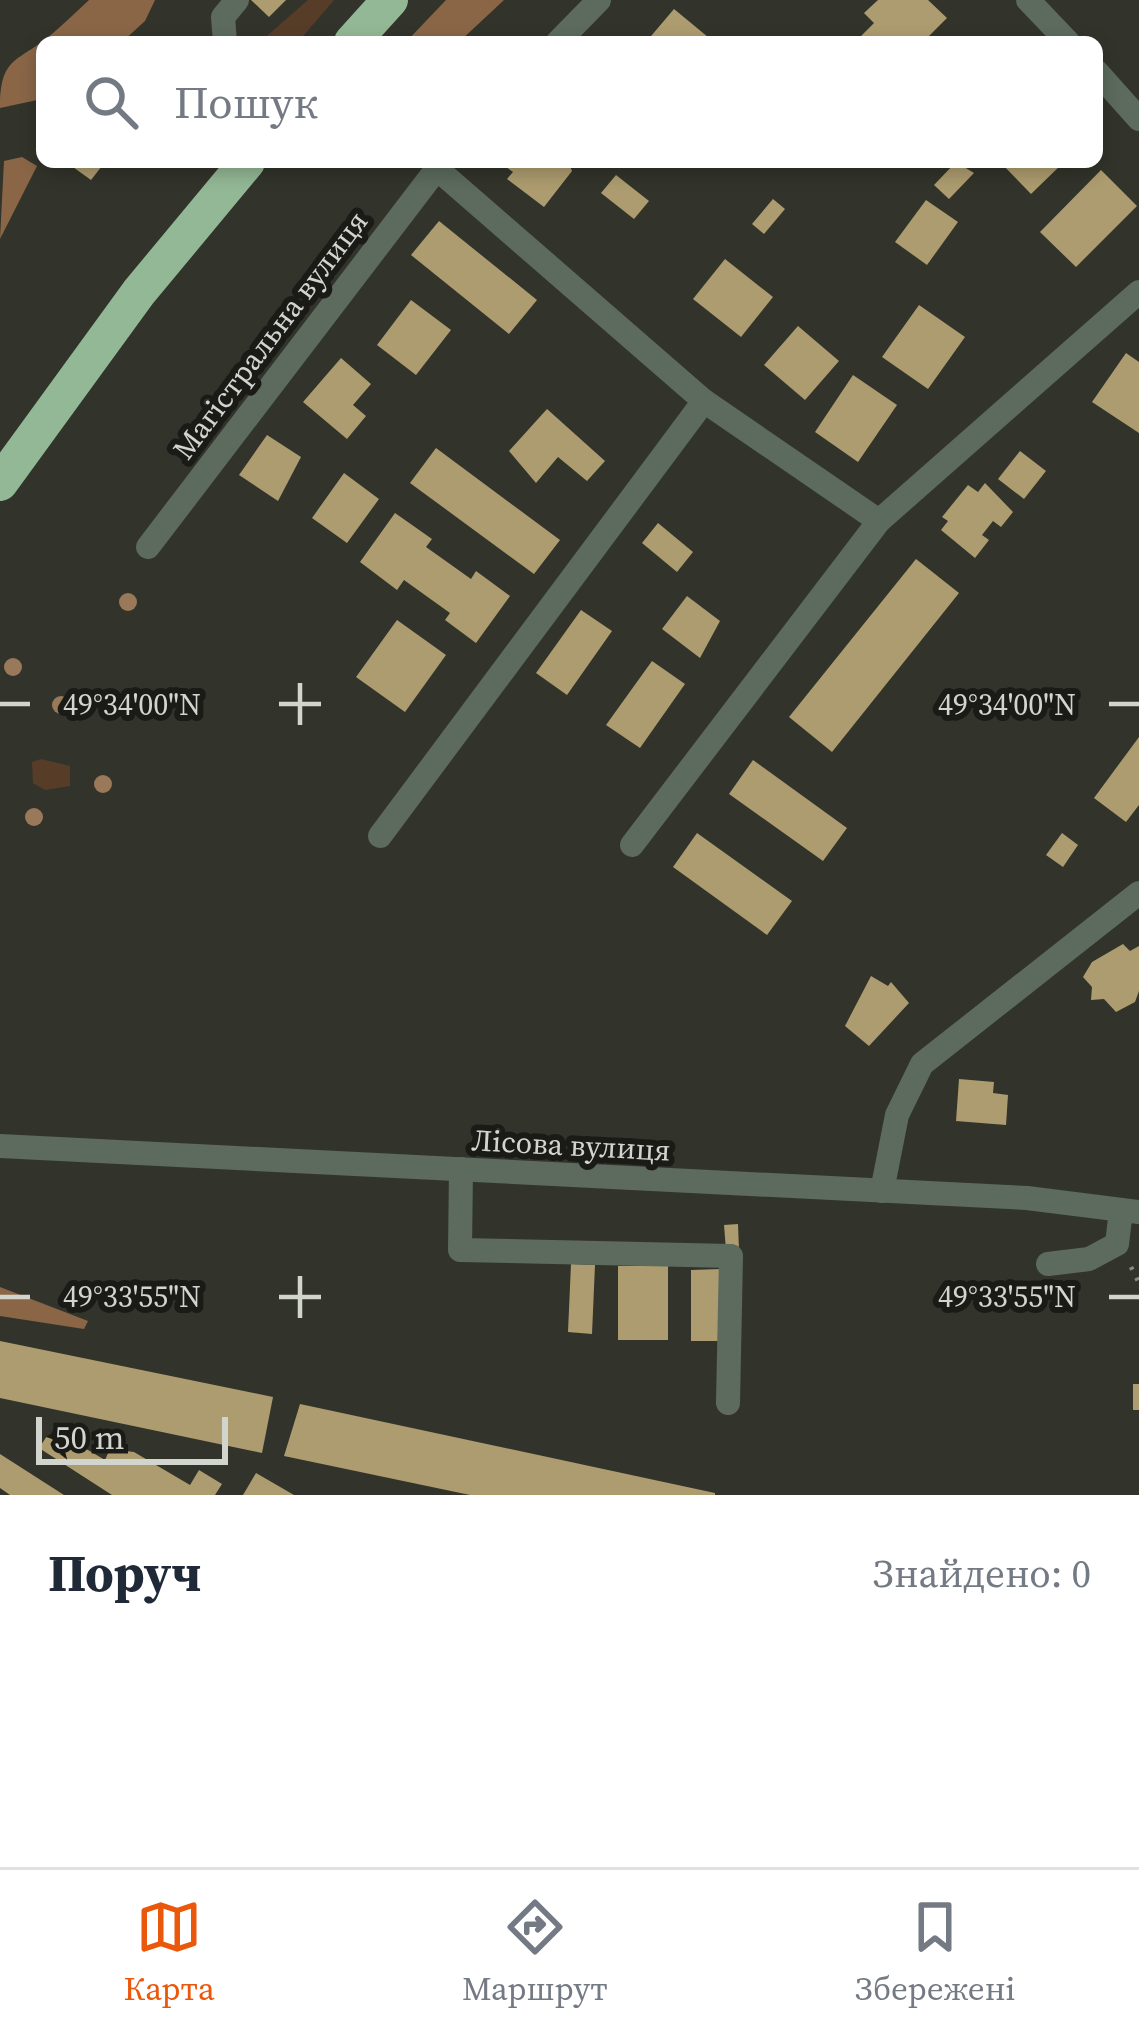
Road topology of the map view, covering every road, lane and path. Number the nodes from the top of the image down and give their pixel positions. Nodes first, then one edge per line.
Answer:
1 (237, 0) edge
2 (390, 0) edge
3 (599, 0) edge
4 (1028, 0) edge
5 (225, 36) edge
6 (357, 36) edge
7 (564, 36) edge
8 (1062, 36) edge
9 (1103, 79) edge
10 (1139, 119) edge
11 (242, 168) edge
12 (437, 168) edge
13 (442, 168) edge
14 (1139, 292) edge
15 (704, 401) junction
16 (0, 484) edge
17 (879, 521) junction
18 (148, 547) dead end
19 (380, 836) dead end
20 (632, 845) dead end
21 (1139, 893) edge
22 (0, 1146) edge
23 (461, 1169) junction
24 (882, 1191) junction
25 (1130, 1211) edge
26 (1128, 1247) edge
27 (1048, 1264) dead end
28 (728, 1403) dead end

1 - 5 street
2 - 6 highway
3 - 7 street
4 - 8 street
9 - 10 street
11 - 16 highway
12 - 18 street, Магістральна вулиця
13 - 15 street
14 - 17 street
15 - 17 street
15 - 19 street
17 - 20 street
21 - 24 street
22 - 23 street, Лісова вулиця
23 - 24 street, Лісова вулиця
23 - 28 street
24 - 25 street, Лісова вулиця
25 - 26 street
26 - 27 street

